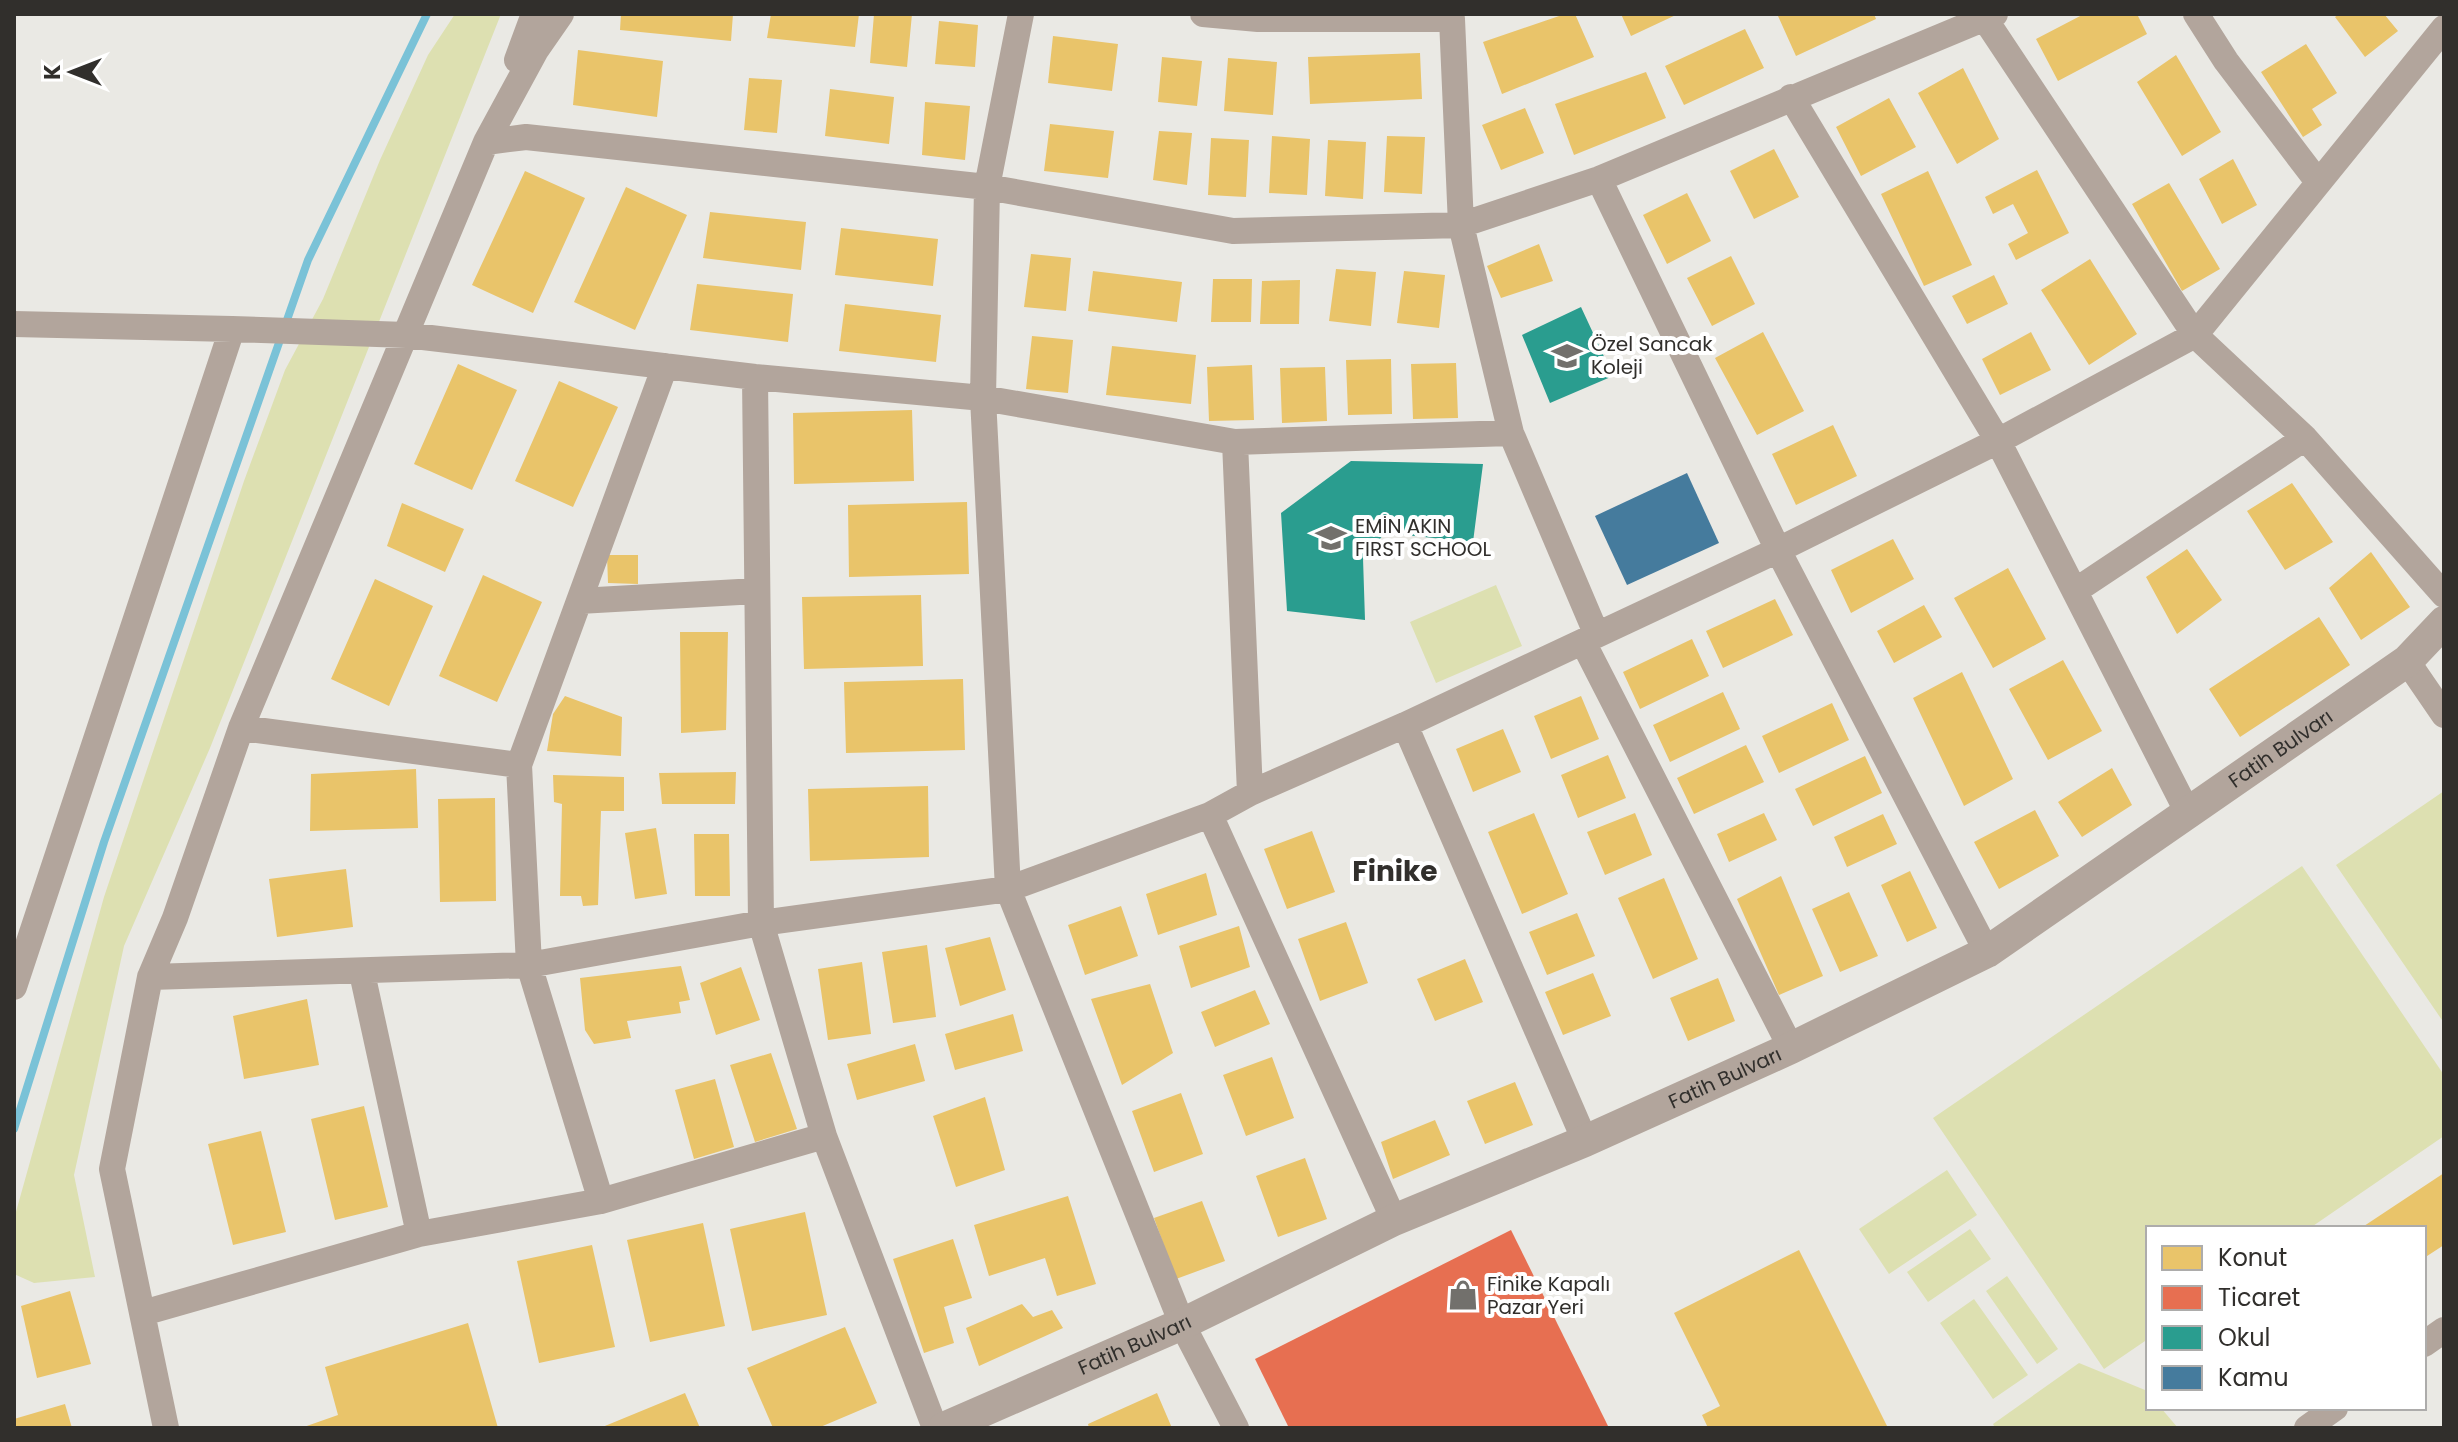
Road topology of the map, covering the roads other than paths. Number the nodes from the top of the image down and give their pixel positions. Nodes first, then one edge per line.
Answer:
1 (534, 14) edge
2 (561, 14) edge
3 (1021, 14) edge
4 (1203, 14) edge
5 (2196, 14) edge
6 (2435, 14) edge
7 (1458, 16) edge
8 (1990, 16) edge
9 (2444, 28) edge
10 (1791, 97) junction
11 (486, 142) junction
12 (1599, 179) junction
13 (2318, 182) junction
14 (987, 187) junction
15 (1461, 225) junction
16 (14, 324) edge
17 (232, 329) junction
18 (406, 335) junction
19 (2195, 335) junction
20 (665, 366) junction
21 (755, 377) junction
22 (983, 398) junction
23 (1511, 433) junction
24 (2305, 438) junction
25 (1998, 441) junction
26 (1235, 442) junction
27 (1778, 550) junction
28 (757, 591) junction
29 (2075, 591) junction
30 (2444, 595) edge
31 (579, 601) junction
32 (2444, 622) edge
33 (1590, 637) junction
34 (2407, 661) junction
35 (2444, 715) edge
36 (1405, 725) junction
37 (241, 728) junction
38 (519, 765) junction
39 (1250, 793) junction
40 (1210, 815) junction
41 (2189, 815) junction
42 (1008, 889) junction
43 (761, 923) junction
44 (1987, 952) junction
45 (529, 965) junction
46 (362, 973) junction
47 (150, 977) junction
48 (14, 987) edge
49 (1791, 1048) junction
50 (824, 1136) junction
51 (1585, 1141) junction
52 (601, 1201) junction
53 (1394, 1220) junction
54 (419, 1234) junction
55 (143, 1313) junction
56 (1182, 1324) junction
57 (2444, 1330) edge
58 (2426, 1343) edge
59 (2332, 1410) edge
60 (166, 1428) edge
61 (935, 1428) edge
62 (944, 1428) edge
63 (1236, 1428) edge
64 (2307, 1428) edge

1 - 11 street
2 - 11 street
3 - 14 street
4 - 7 street
5 - 13 street
6 - 9 street
7 - 15 street
8 - 10 street
8 - 19 street
9 - 13 street
10 - 12 street
10 - 25 street
11 - 14 street
11 - 18 street
12 - 15 street
12 - 27 street
13 - 19 street
14 - 15 street
14 - 22 street
15 - 23 street
16 - 17 street
17 - 18 street
17 - 48 street
18 - 20 street
18 - 37 street
19 - 24 street
19 - 25 street
20 - 21 street
20 - 31 street
21 - 22 street
21 - 28 street
22 - 26 street
22 - 42 street
23 - 26 street
23 - 33 street
24 - 29 street
24 - 30 street
25 - 27 street
25 - 29 street
26 - 39 street
27 - 33 street
27 - 44 street
28 - 31 street
28 - 43 street
29 - 41 street
31 - 38 street
32 - 34 street, Fatih Bulvarı
33 - 36 street
33 - 49 street
34 - 35 street
34 - 41 street, Fatih Bulvarı
36 - 39 street
36 - 51 street
37 - 38 street
37 - 47 street
38 - 45 street
39 - 40 street
40 - 42 street
40 - 53 street
41 - 44 street, Fatih Bulvarı
42 - 43 street
42 - 56 street
43 - 45 street
43 - 50 street
44 - 49 street, Fatih Bulvarı
45 - 46 street
45 - 52 street
46 - 47 street
46 - 54 street
47 - 55 street
49 - 51 street, Fatih Bulvarı
50 - 52 street
50 - 61 street
51 - 53 street, Fatih Bulvarı
52 - 54 street
53 - 56 street, Fatih Bulvarı
54 - 55 street
55 - 60 street
56 - 62 street, Fatih Bulvarı
56 - 63 street
57 - 58 street
59 - 64 street

